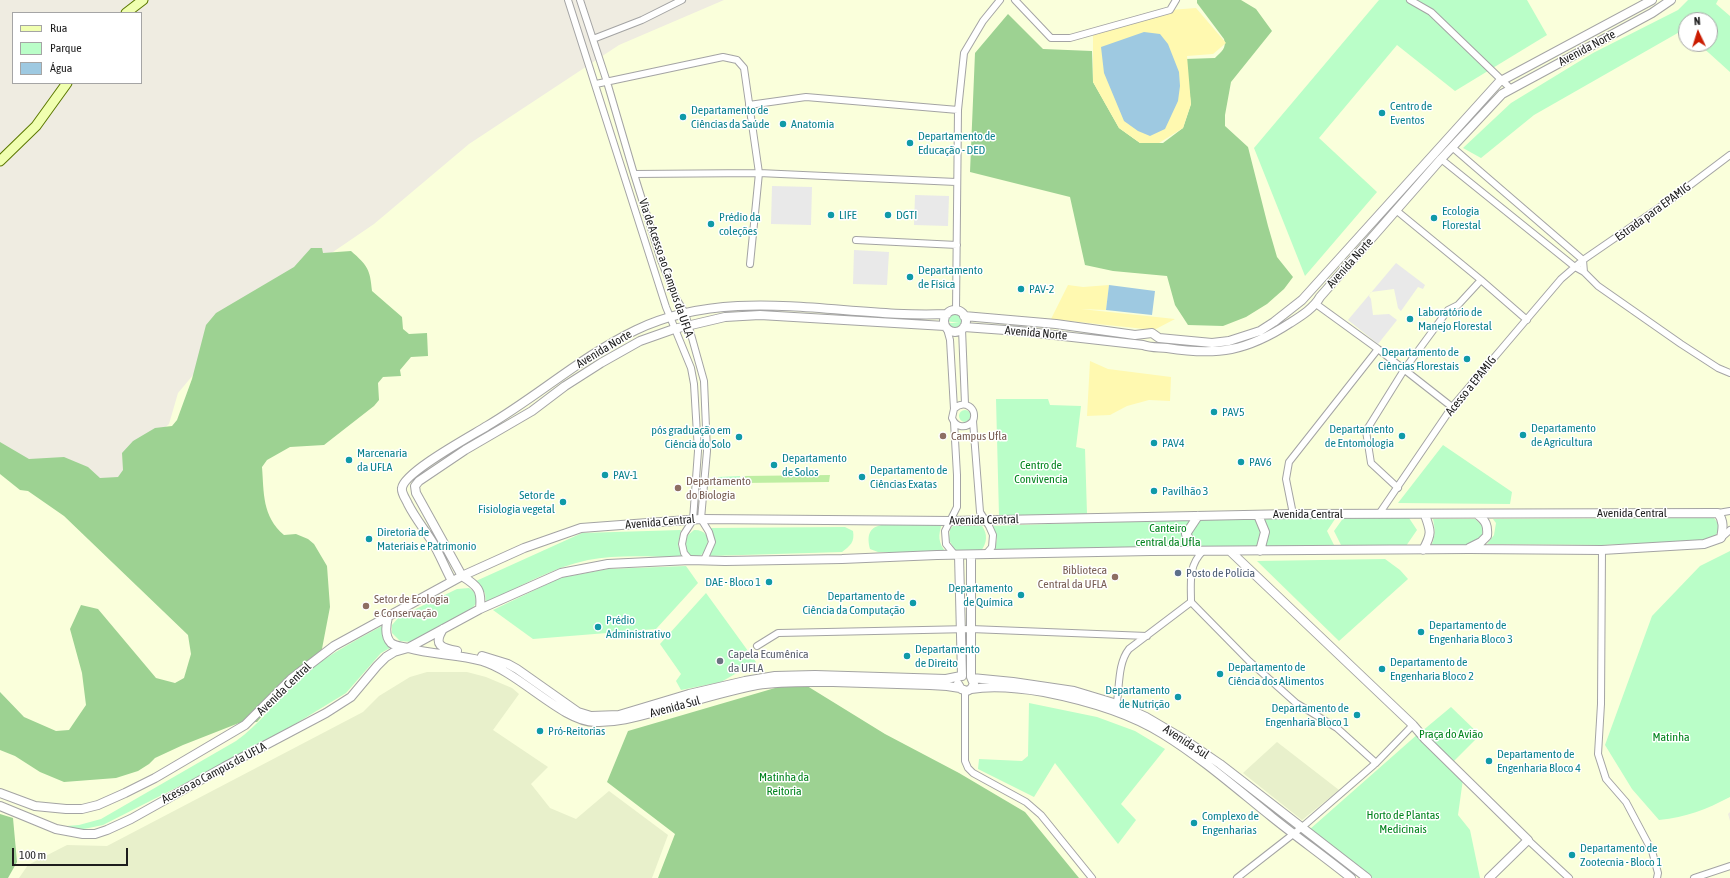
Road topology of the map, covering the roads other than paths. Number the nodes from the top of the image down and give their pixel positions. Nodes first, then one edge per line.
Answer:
1 (143, 0) edge
2 (568, 0) edge
3 (580, 0) edge
4 (682, 0) edge
5 (1000, 0) edge
6 (1015, 0) edge
7 (1176, 0) edge
8 (1410, 0) edge
9 (1652, 0) edge
10 (1671, 0) edge
11 (127, 12) edge
12 (593, 39) junction
13 (1502, 81) junction
14 (607, 82) junction
15 (66, 84) edge
16 (596, 84) junction
17 (1511, 89) junction
18 (749, 105) junction
19 (958, 110) junction
20 (1452, 147) junction
21 (1730, 155) edge
22 (1441, 159) junction
23 (0, 161) edge
24 (758, 172) junction
25 (634, 174) junction
26 (956, 182) junction
27 (1512, 200) junction
28 (1504, 209) junction
29 (1397, 211) junction
30 (856, 240) dead end
31 (957, 245) junction
32 (1583, 260) junction
33 (750, 264) dead end
34 (1575, 267) junction
35 (1584, 272) junction
36 (1481, 280) junction
37 (1310, 292) junction
38 (1302, 300) junction
39 (1316, 303) junction
40 (956, 311) junction
41 (685, 313) junction
42 (947, 314) junction
43 (964, 316) junction
44 (670, 317) junction
45 (1527, 320) junction
46 (688, 326) junction
47 (946, 327) junction
48 (963, 328) junction
49 (674, 329) junction
50 (1145, 334) junction
51 (1159, 338) junction
52 (1143, 345) junction
53 (1154, 347) junction
54 (1378, 349) junction
55 (1404, 370) junction
56 (1730, 373) edge
57 (965, 404) junction
58 (1452, 407) junction
59 (954, 409) junction
60 (973, 421) junction
61 (954, 422) junction
62 (1398, 488) junction
63 (1730, 511) edge
64 (1718, 513) junction
65 (1293, 514) junction
66 (1379, 514) junction
67 (1425, 514) junction
68 (1476, 514) junction
69 (1258, 515) junction
70 (1198, 516) junction
71 (697, 519) junction
72 (984, 520) junction
73 (951, 521) junction
74 (1730, 530) edge
75 (1721, 538) junction
76 (1469, 548) junction
77 (1423, 550) junction
78 (1602, 550) junction
79 (1200, 551) junction
80 (1260, 551) junction
81 (1231, 552) junction
82 (986, 554) junction
83 (957, 555) junction
84 (971, 555) junction
85 (690, 560) junction
86 (704, 560) junction
87 (462, 576) junction
88 (452, 581) junction
89 (1191, 602) junction
90 (480, 609) junction
91 (388, 617) junction
92 (443, 628) junction
93 (971, 629) junction
94 (962, 630) junction
95 (1147, 636) junction
96 (757, 646) dead end
97 (408, 648) junction
98 (962, 676) junction
99 (972, 678) junction
100 (965, 689) junction
101 (1116, 708) junction
102 (1413, 725) junction
103 (245, 726) joint
104 (1376, 763) junction
105 (0, 793) edge
106 (0, 806) edge
107 (1298, 831) junction
108 (1528, 840) junction
109 (1730, 866) edge
110 (1092, 878) edge
111 (1237, 878) edge
112 (1351, 878) edge
113 (1367, 878) edge
114 (1489, 878) edge
115 (1570, 878) edge
116 (1657, 878) edge
117 (1694, 878) edge

1 - 11 main road
2 - 16 street, Via de Acesso ao Campus da UFLA
3 - 12 street, Via de Acesso ao Campus da UFLA
4 - 12 street
5 - 19 street
6 - 7 street
8 - 13 street
9 - 13 street, Avenida Norte
10 - 17 street, Avenida Norte
12 - 14 street, Via de Acesso ao Campus da UFLA
13 - 17 street
13 - 37 street, Avenida Norte
14 - 16 street
14 - 18 street
14 - 25 street, Via de Acesso ao Campus da UFLA
15 - 23 main road
16 - 44 street, Via de Acesso ao Campus da UFLA
17 - 20 street, Avenida Norte
18 - 19 street
18 - 24 street
19 - 26 street
20 - 22 street, Avenida Norte
20 - 27 street
21 - 32 street, Estrada para EPAMIG
22 - 28 street
22 - 29 street, Avenida Norte
24 - 25 street
24 - 26 street
24 - 33 street
25 - 41 street, Via de Acesso ao Campus da UFLA
26 - 31 street
27 - 28 street
27 - 32 street
28 - 34 street
29 - 36 street
29 - 39 street, Avenida Norte
30 - 31 street
31 - 40 street
32 - 34 street, Estrada para EPAMIG
32 - 35 street
34 - 35 street
34 - 45 street, Acesso a EPAMIG
35 - 56 street
36 - 45 street
36 - 55 street
37 - 38 street, Avenida Norte
37 - 39 street
38 - 39 street
38 - 51 street, Avenida Norte
39 - 53 street, Avenida Norte
39 - 54 street
40 - 42 street
40 - 43 street
41 - 42 street, Avenida Norte
41 - 44 street, Avenida Norte
41 - 46 street, Via de Acesso ao Campus da UFLA
42 - 47 street
43 - 48 street
43 - 50 street, Avenida Norte
44 - 49 street, Via de Acesso ao Campus da UFLA
44 - 88 street, Avenida Norte
45 - 58 street, Acesso a EPAMIG
46 - 47 street, Avenida Norte
46 - 49 street, Avenida Norte
46 - 71 street, Via de Acesso ao Campus da UFLA
47 - 48 street
47 - 59 street
48 - 52 street, Avenida Norte
48 - 57 street
49 - 71 street, Via de Acesso ao Campus da UFLA
49 - 87 street, Avenida Norte
50 - 51 street, Avenida Norte
50 - 52 street
51 - 53 street
52 - 53 street, Avenida Norte
54 - 55 street
54 - 65 street
55 - 58 street
55 - 62 street
57 - 59 street
57 - 60 street
58 - 62 street, Acesso a EPAMIG
59 - 61 street
60 - 61 street
60 - 72 street
61 - 73 street
62 - 66 street, Acesso a EPAMIG
63 - 64 street
64 - 68 street, Avenida Central
64 - 75 street
65 - 66 street, Avenida Central
65 - 69 street, Avenida Central
66 - 67 street, Avenida Central
67 - 68 street, Avenida Central
67 - 77 street
68 - 76 street
69 - 70 street, Avenida Central
69 - 80 street
70 - 72 street, Avenida Central
70 - 79 street
71 - 73 street, Avenida Central
71 - 85 street
71 - 86 street
71 - 87 street, Avenida Central
72 - 73 street, Avenida Central
72 - 82 street
73 - 83 street
74 - 75 street
75 - 78 street
76 - 77 street
76 - 78 street
77 - 80 street
78 - 116 street
79 - 81 street
79 - 82 street
79 - 89 street
80 - 81 street
81 - 102 street
82 - 84 street
83 - 84 street
83 - 86 street
83 - 94 street
84 - 93 street
85 - 86 street
85 - 90 street
87 - 88 street, Avenida Central
87 - 90 street
88 - 91 street, Avenida Central
89 - 95 street
89 - 104 street
90 - 92 street
91 - 97 street, Avenida Sul
91 - 103 street, Avenida Central
92 - 97 street
92 - 98 street, Avenida Sul
93 - 94 street
93 - 95 street
93 - 99 street
94 - 96 street
94 - 98 street
95 - 101 street
97 - 100 street, Avenida Sul
97 - 106 street, Acesso ao Campus da UFLA
98 - 99 street
98 - 100 street
99 - 100 street
99 - 101 street, Avenida Sul
100 - 101 street, Avenida Sul
100 - 110 street
101 - 107 street, Avenida Sul
102 - 104 street
102 - 108 street
103 - 105 street, Acesso ao Campus da UFLA
104 - 107 street
107 - 111 street
107 - 112 street, Avenida Sul
107 - 113 street, Avenida Sul
108 - 114 street
108 - 115 street
109 - 117 street

